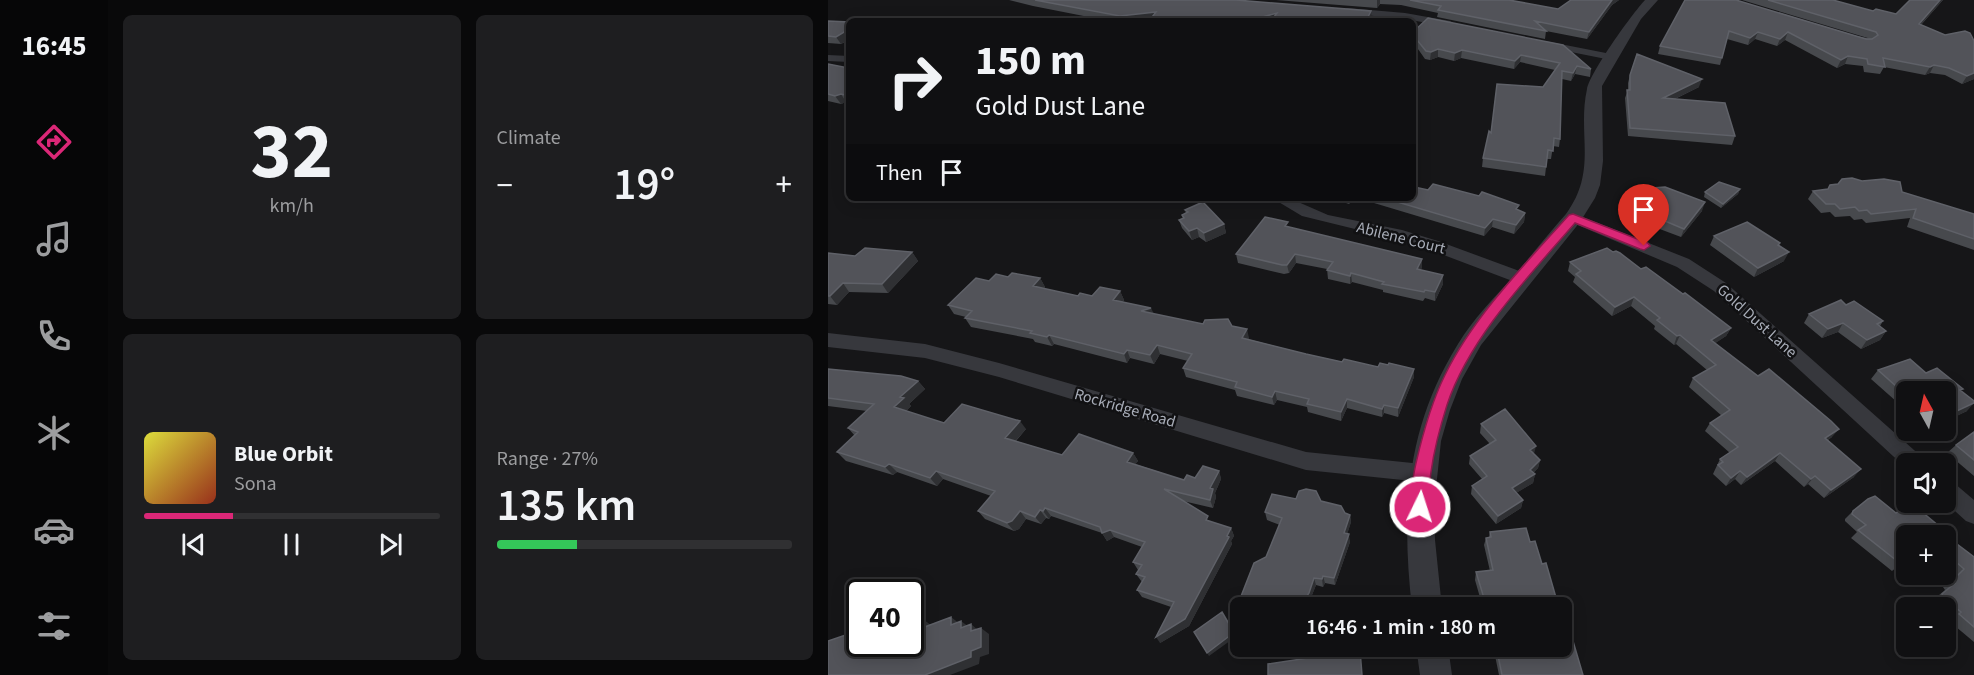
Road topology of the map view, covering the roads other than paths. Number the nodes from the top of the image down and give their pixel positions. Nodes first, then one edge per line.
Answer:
1 (1652, 0) edge
2 (1332, 9) edge
3 (1466, 27) edge
4 (1533, 41) edge
5 (1611, 57) junction
6 (828, 58) edge
7 (846, 59) edge
8 (1284, 201) edge
9 (1573, 218) junction
10 (1522, 279) junction
11 (828, 340) edge
12 (1904, 453) edge
13 (1422, 473) junction
14 (1956, 499) edge
15 (1974, 514) edge
16 (1426, 597) edge
17 (1434, 657) edge
18 (1436, 675) edge

1 - 5 street
2 - 3 street
4 - 5 street
5 - 9 street
6 - 7 street
8 - 10 street, Abilene Court
9 - 10 street
9 - 12 street, Gold Dust Lane
10 - 13 street
11 - 13 street, Rockridge Road
13 - 16 street
14 - 15 street
17 - 18 street

